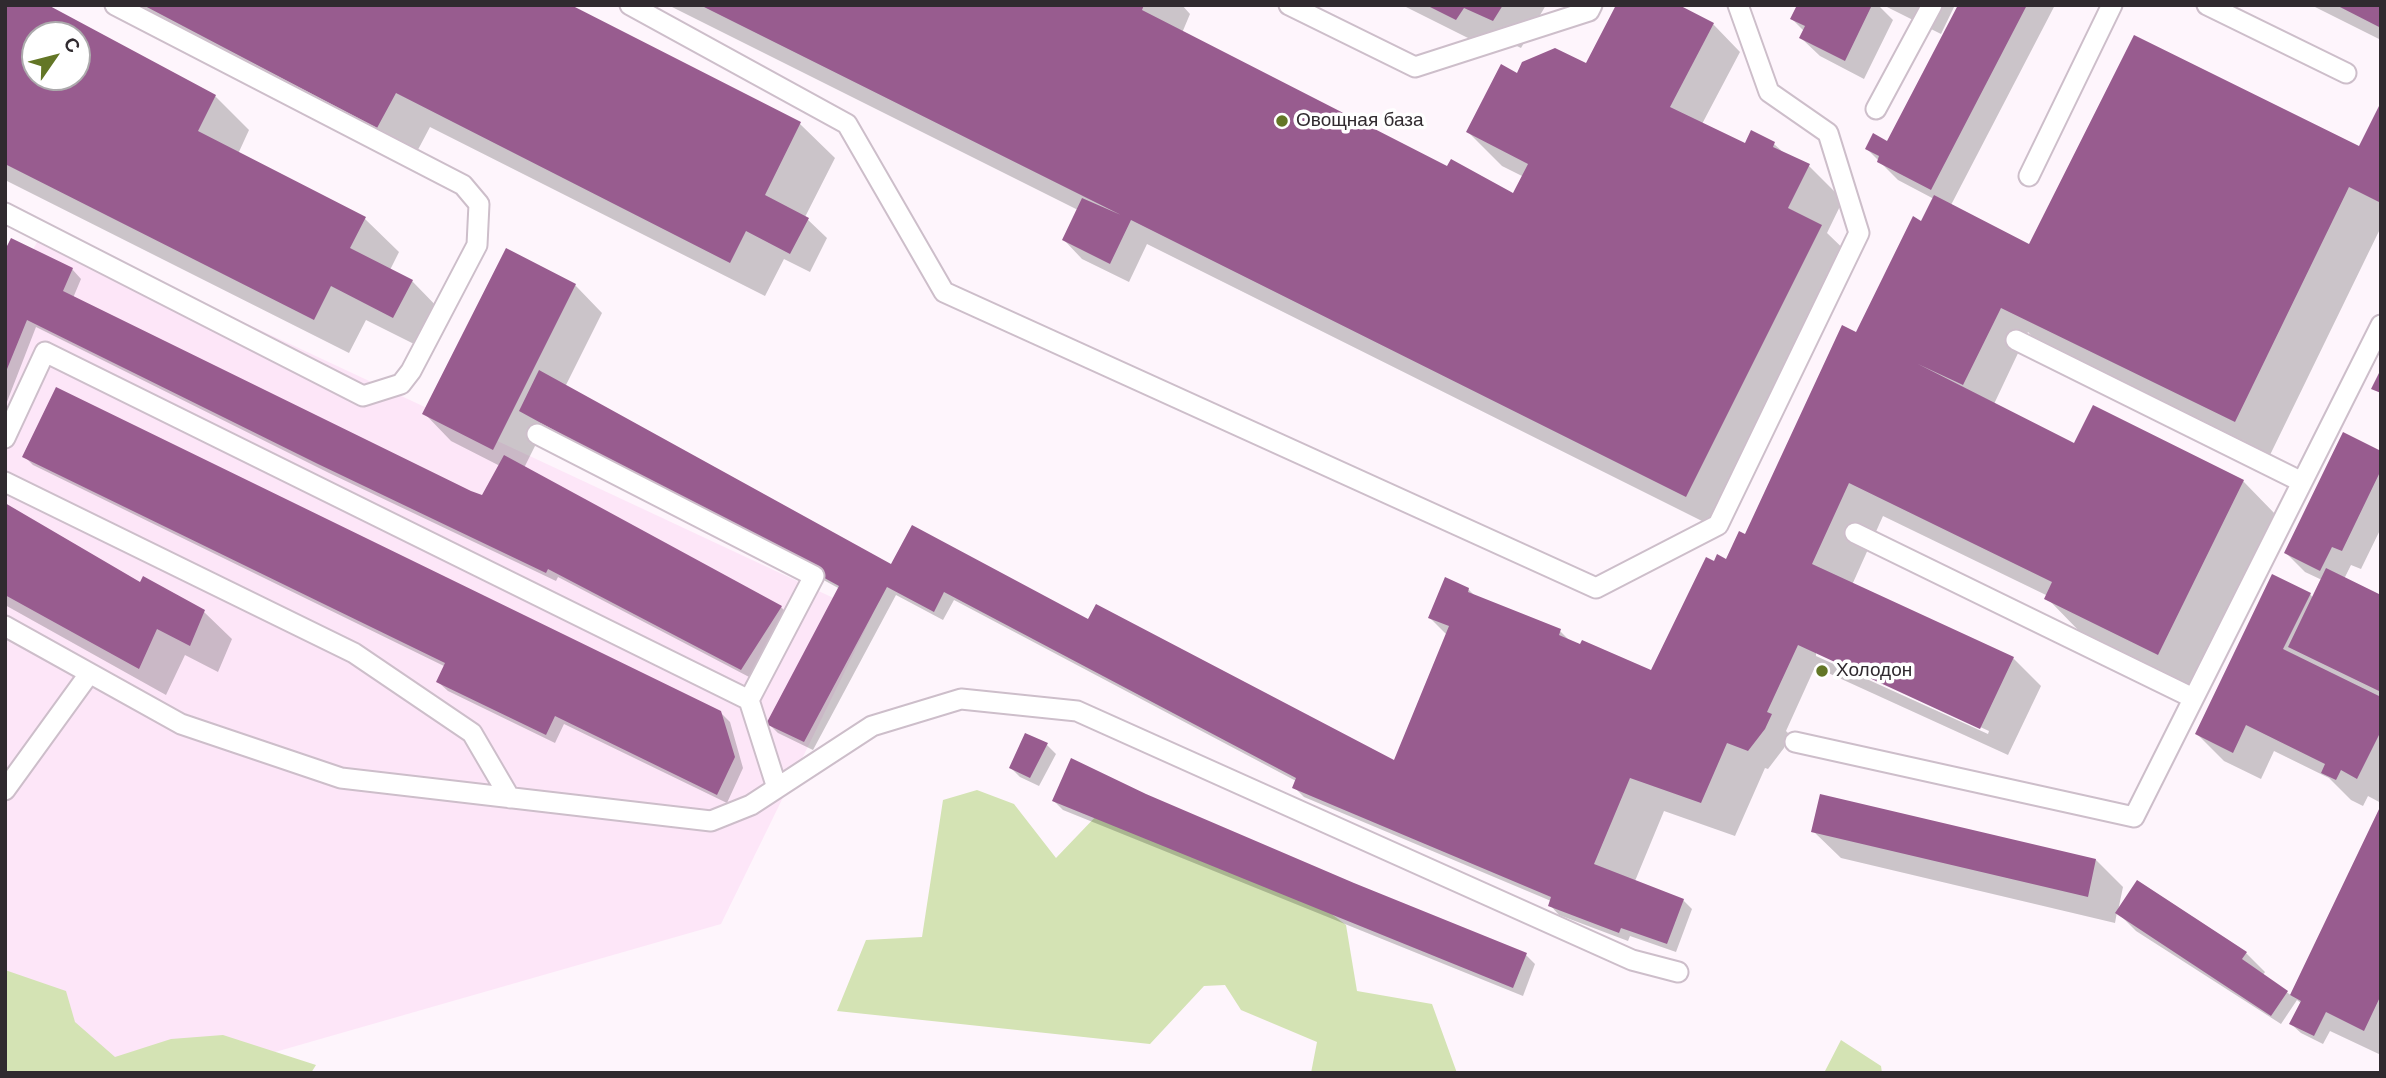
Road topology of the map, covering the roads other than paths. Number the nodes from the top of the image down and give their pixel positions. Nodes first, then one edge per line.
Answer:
1 (115, 5) edge
2 (630, 5) edge
3 (1289, 5) edge
4 (1592, 5) edge
5 (1738, 5) edge
6 (1932, 5) edge
7 (2112, 5) edge
8 (2207, 5) edge
9 (2346, 73) dead end
10 (1876, 109) dead end
11 (2029, 176) dead end
12 (5, 213) edge
13 (2381, 325) edge
14 (2016, 340) dead end
15 (537, 434) dead end
16 (5, 438) edge
17 (5, 482) edge
18 (2302, 482) junction
19 (1855, 533) dead end
20 (5, 626) edge
21 (89, 674) junction
22 (2193, 698) junction
23 (749, 700) junction
24 (1795, 742) dead end
25 (8, 781) edge
26 (777, 788) junction
27 (510, 798) junction
28 (1678, 972) dead end

1 - 12 lane
2 - 5 lane
3 - 4 lane
6 - 10 lane
7 - 11 lane
8 - 9 lane
13 - 18 lane
14 - 18 lane
15 - 23 lane
16 - 23 lane
17 - 27 lane
18 - 22 lane
19 - 22 lane
20 - 21 lane
21 - 25 lane
21 - 27 lane
22 - 24 lane
23 - 26 lane
26 - 27 lane
26 - 28 lane

